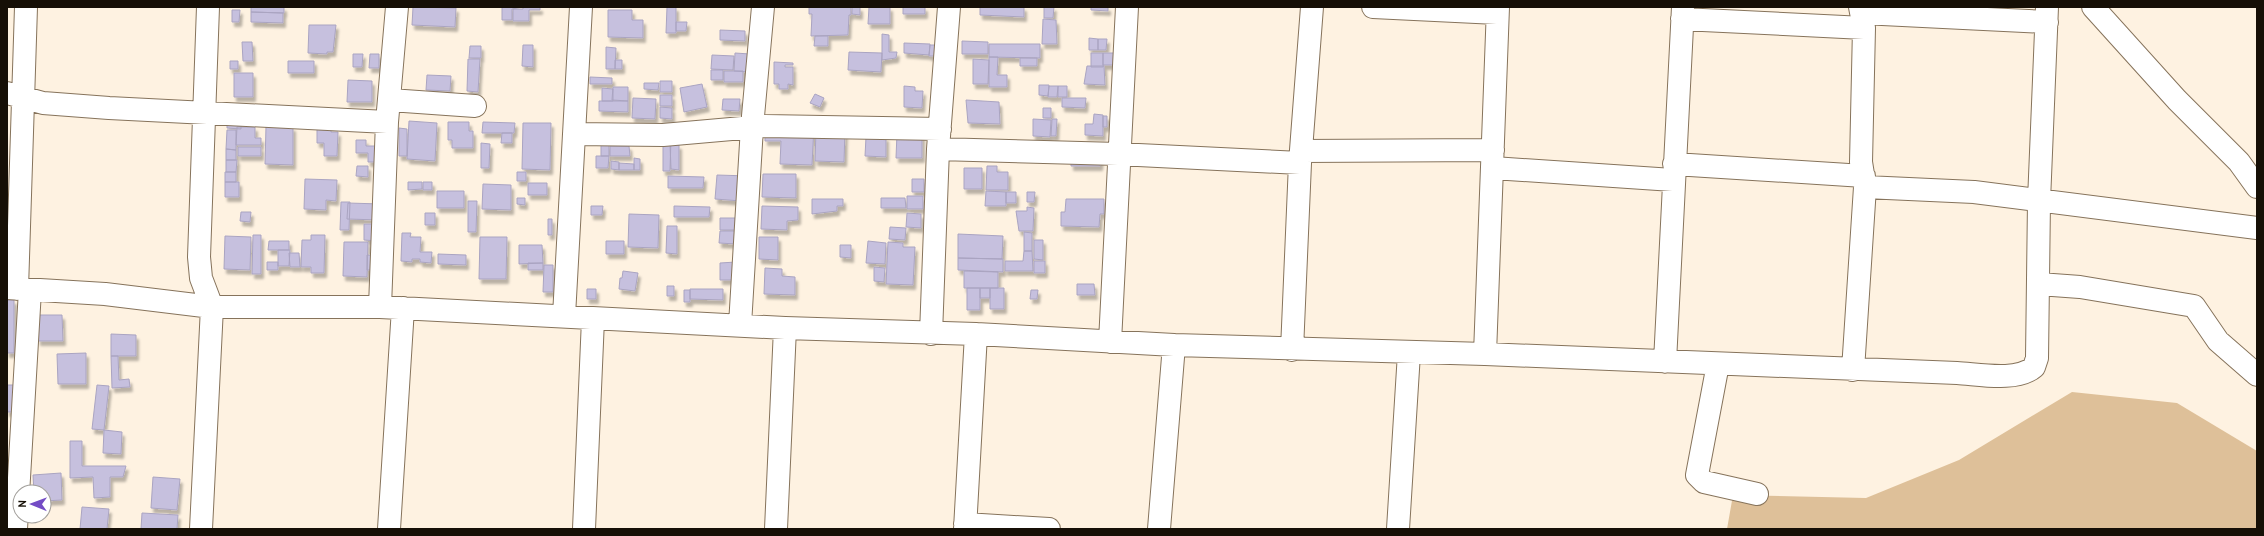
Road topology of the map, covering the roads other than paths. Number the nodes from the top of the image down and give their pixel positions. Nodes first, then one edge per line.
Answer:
1 (26, 7) edge
2 (208, 7) edge
3 (397, 7) edge
4 (581, 7) edge
5 (763, 7) edge
6 (948, 7) edge
7 (1127, 7) edge
8 (1312, 7) edge
9 (1373, 7) edge
10 (2093, 7) edge
11 (1498, 10) edge
12 (1682, 13) edge
13 (2047, 14) edge
14 (1862, 16) edge
15 (16, 96) edge
16 (390, 100) junction
17 (475, 106) dead end
18 (205, 114) junction
19 (387, 122) junction
20 (752, 127) junction
21 (574, 134) junction
22 (939, 139) junction
23 (1118, 154) junction
24 (1300, 157) junction
25 (1493, 159) junction
26 (1674, 172) junction
27 (1864, 182) junction
28 (2257, 187) edge
29 (2039, 202) junction
30 (2257, 228) edge
31 (2039, 284) junction
32 (18, 289) edge
33 (212, 307) junction
34 (380, 307) junction
35 (403, 308) junction
36 (564, 316) junction
37 (593, 319) junction
38 (740, 325) junction
39 (785, 328) junction
40 (931, 334) junction
41 (976, 334) junction
42 (1110, 342) junction
43 (1174, 346) junction
44 (1292, 350) junction
45 (1409, 353) junction
46 (1485, 354) junction
47 (1665, 362) junction
48 (1718, 364) junction
49 (1854, 370) junction
50 (2257, 374) edge
51 (13, 483) edge
52 (1757, 494) dead end
53 (965, 526) edge
54 (16, 529) edge
55 (201, 529) edge
56 (389, 529) edge
57 (584, 529) edge
58 (776, 529) edge
59 (1049, 529) edge
60 (1159, 529) edge
61 (1398, 529) edge

1 - 15 street
2 - 18 street
3 - 16 street
4 - 21 street
5 - 20 street
6 - 22 street
7 - 23 street
8 - 24 street
9 - 11 street
10 - 28 street
11 - 25 street
12 - 14 street
12 - 26 street
13 - 14 street
13 - 29 street
14 - 27 street
15 - 18 street
15 - 32 street
16 - 17 street
16 - 19 street
18 - 19 street
18 - 33 street
19 - 34 street
20 - 21 street
20 - 22 street
20 - 38 street
21 - 36 street
22 - 23 street
22 - 40 street
23 - 24 street
23 - 42 street
24 - 25 street
24 - 44 street
25 - 26 street
25 - 46 street
26 - 27 street
26 - 47 street
27 - 29 street
27 - 49 street
29 - 30 street
29 - 31 street
31 - 49 street
31 - 50 street
32 - 33 street
32 - 51 street
33 - 34 street
33 - 55 street
34 - 35 street
35 - 36 street
35 - 56 street
36 - 37 street
37 - 38 street
37 - 57 street
38 - 39 street
39 - 40 street
39 - 58 street
40 - 41 street
41 - 42 street
41 - 53 street
42 - 43 street
43 - 44 street
43 - 60 street
44 - 45 street
45 - 46 street
45 - 61 street
46 - 47 street
47 - 48 street
48 - 49 street
48 - 52 street
51 - 54 street
53 - 59 street

